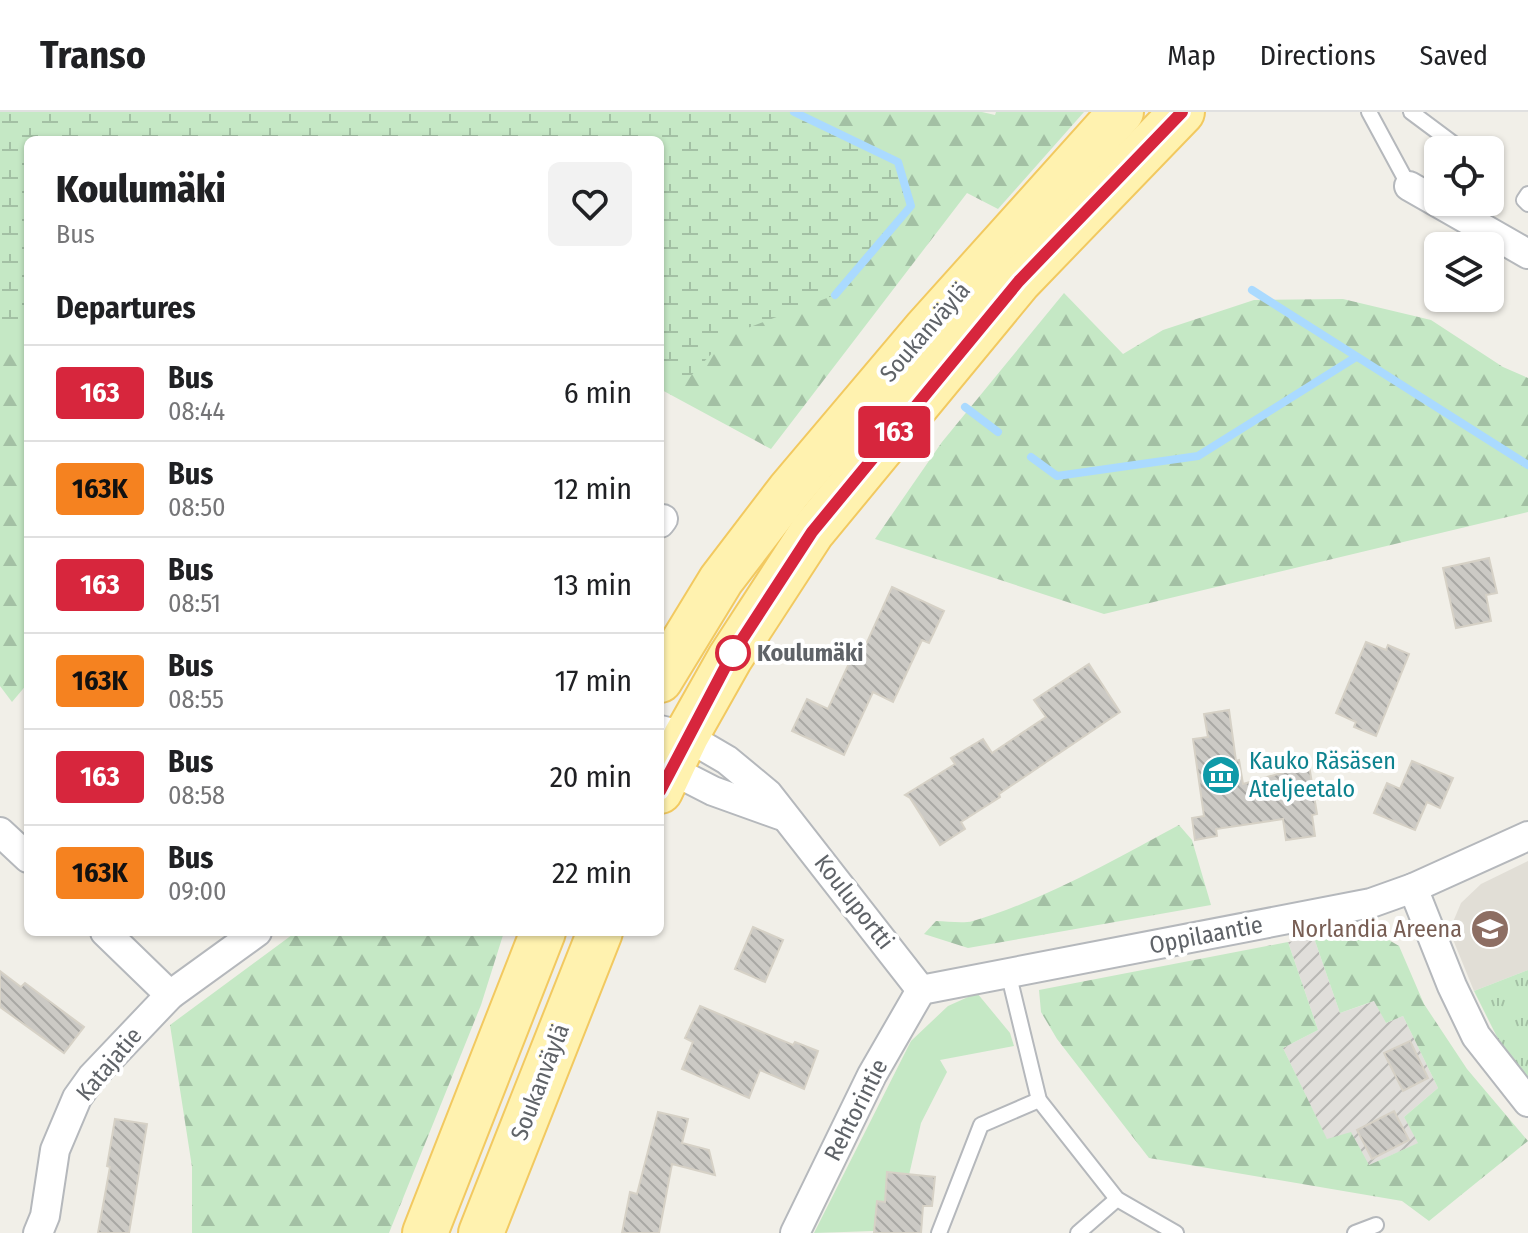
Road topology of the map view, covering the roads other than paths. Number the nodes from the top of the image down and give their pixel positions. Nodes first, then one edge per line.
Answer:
1 (1121, 112) edge
2 (1182, 112) edge
3 (1369, 112) edge
4 (1411, 112) edge
5 (1443, 136) edge
6 (1409, 186) joint
7 (1528, 194) edge
8 (1528, 204) edge
9 (1528, 254) edge
10 (664, 673) edge
11 (667, 757) edge
12 (0, 832) edge
13 (1528, 836) edge
14 (24, 854) edge
15 (1413, 888) junction
16 (109, 936) edge
17 (251, 936) edge
18 (541, 936) edge
19 (598, 936) edge
20 (1008, 972) junction
21 (921, 990) junction
22 (170, 995) junction
23 (1039, 1100) junction
24 (1528, 1102) edge
25 (1117, 1199) junction
26 (1376, 1225) dead end
27 (38, 1233) edge
28 (425, 1233) edge
29 (481, 1233) edge
30 (795, 1233) edge
31 (939, 1233) edge
32 (1078, 1233) edge
33 (1176, 1233) edge
34 (1355, 1233) edge

1 - 10 main road, Soukanväylä
2 - 11 main road, Soukanväylä
3 - 6 lane
4 - 5 lane
6 - 9 street
7 - 8 lane
11 - 21 street, Kouluportti
12 - 14 street
13 - 15 street, Oppilaantie
15 - 20 street, Oppilaantie
15 - 24 street
16 - 22 street
17 - 22 street, Katajatie
18 - 28 main road
19 - 29 main road, Soukanväylä
20 - 21 street, Oppilaantie
20 - 23 lane
21 - 30 street, Rehtorintie
22 - 27 street, Katajatie
23 - 25 lane
23 - 31 lane
25 - 32 lane
25 - 33 lane
26 - 34 lane

